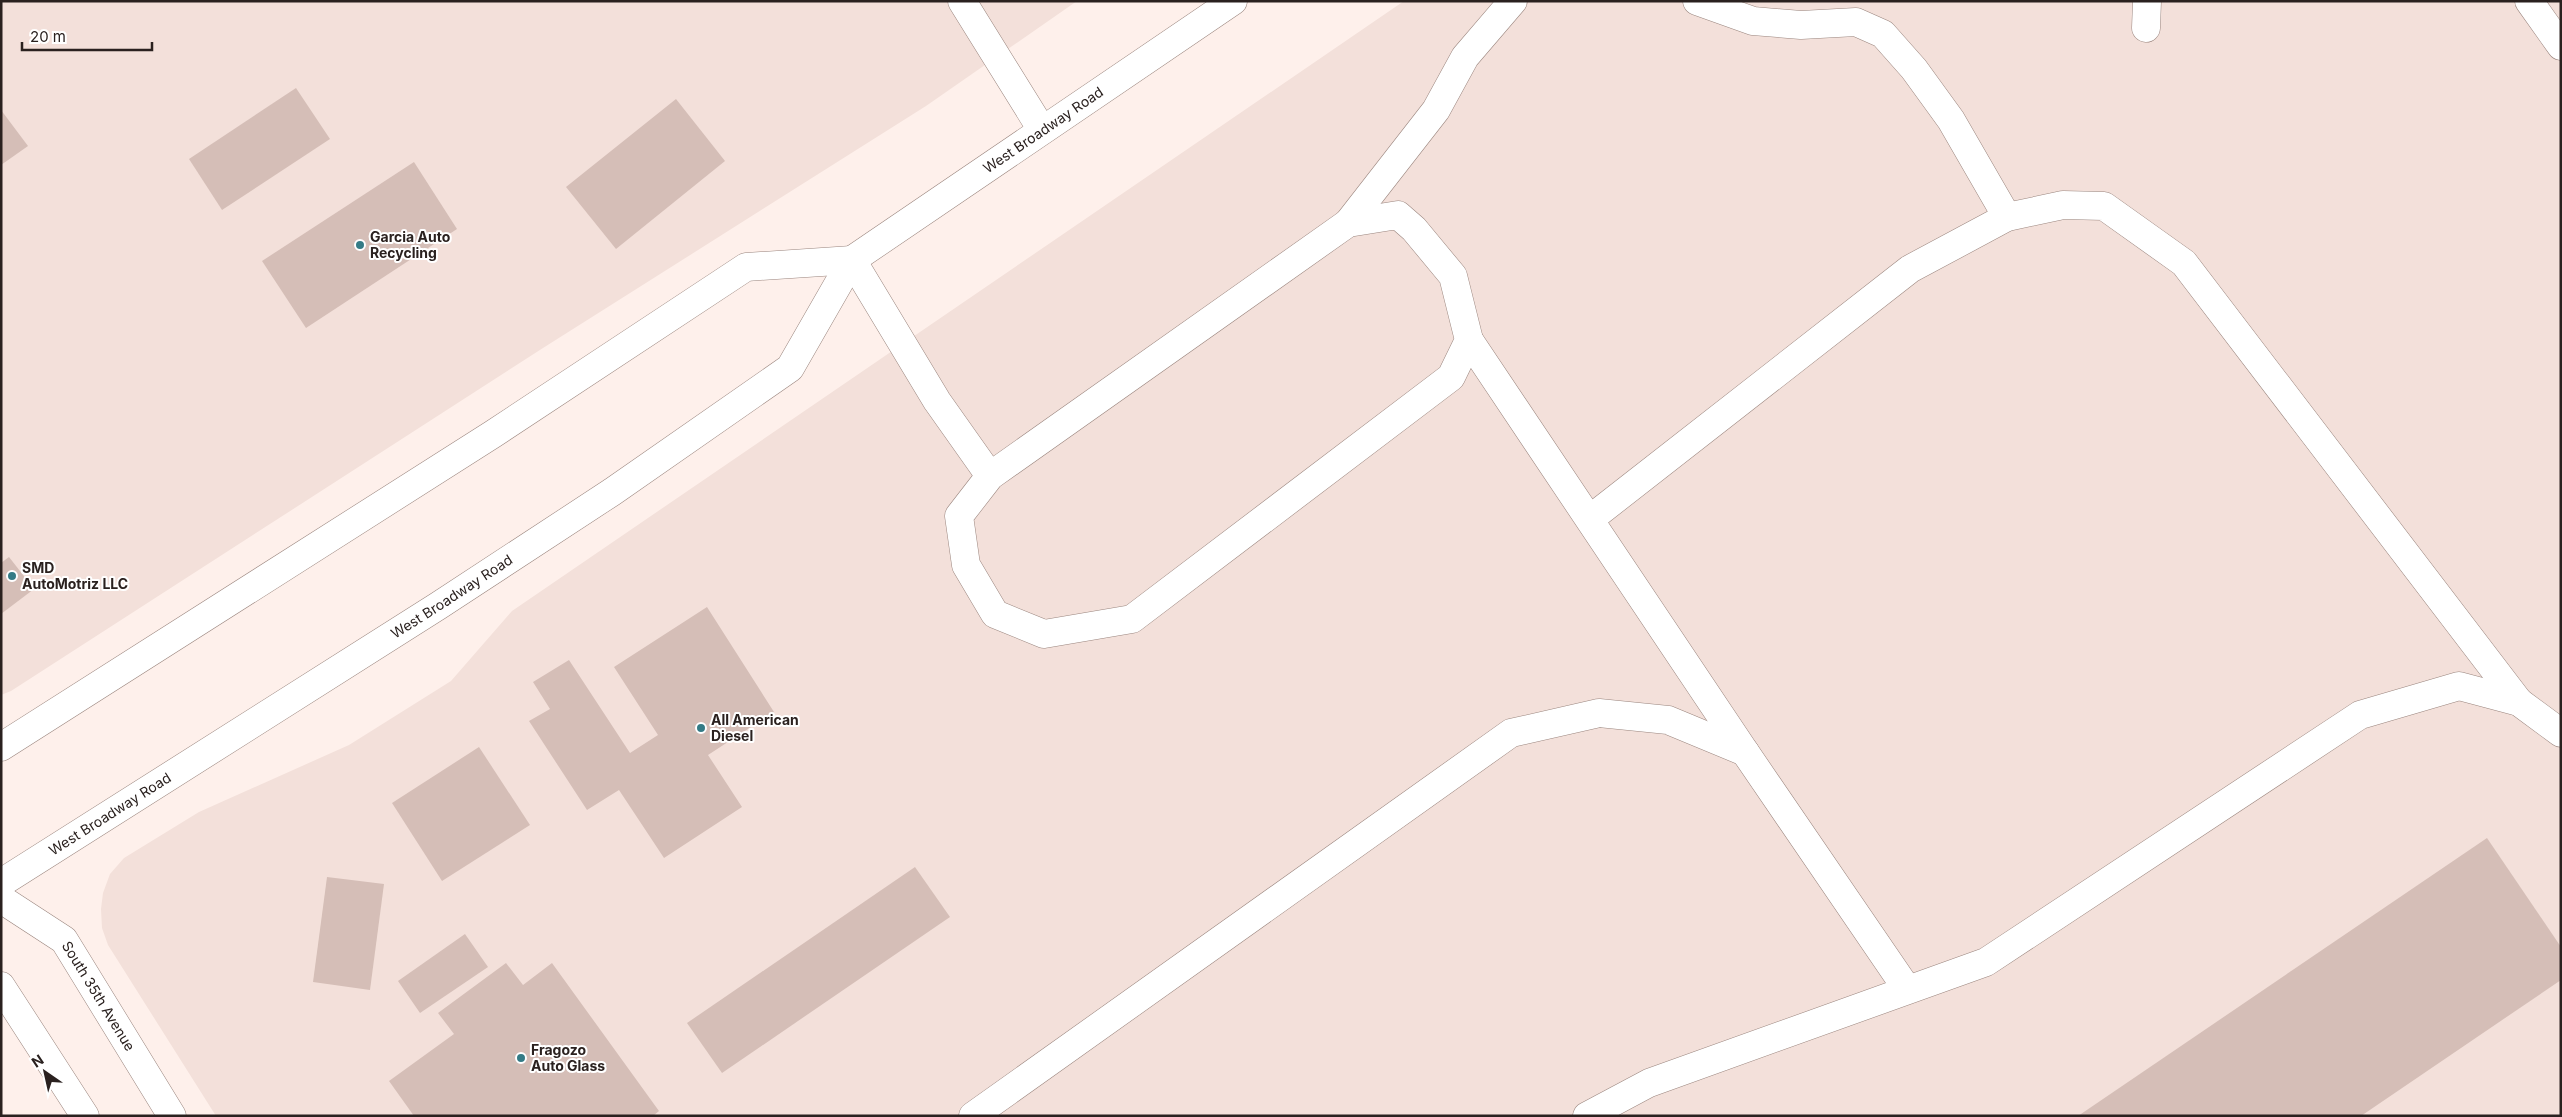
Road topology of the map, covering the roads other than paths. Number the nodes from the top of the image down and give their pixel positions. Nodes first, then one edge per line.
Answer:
1 (962, 1) edge
2 (1513, 1) edge
3 (1697, 1) edge
4 (2529, 1) edge
5 (1229, 2) edge
6 (2561, 46) edge
7 (1042, 130) junction
8 (2007, 217) junction
9 (1348, 223) junction
10 (852, 260) junction
11 (1469, 340) junction
12 (990, 476) junction
13 (1590, 520) junction
14 (2519, 702) junction
15 (2561, 733) edge
16 (1, 747) edge
17 (1745, 752) junction
18 (1, 883) edge
19 (1, 899) edge
20 (1, 986) edge
21 (1907, 989) junction
22 (85, 1116) edge
23 (172, 1116) edge
24 (973, 1116) edge
25 (1587, 1116) edge

1 - 7 main road
2 - 9 main road
3 - 8 main road
4 - 6 main road
5 - 7 main road, West Broadway Road
7 - 10 main road, West Broadway Road
8 - 13 main road
8 - 14 main road
9 - 11 main road
9 - 12 main road
10 - 12 main road
10 - 16 main road
10 - 18 main road, West Broadway Road
11 - 12 main road
11 - 13 main road
13 - 17 main road
14 - 15 main road
14 - 21 main road
17 - 21 main road
17 - 24 main road
19 - 23 main road, South 35th Avenue
20 - 22 main road
21 - 25 main road

